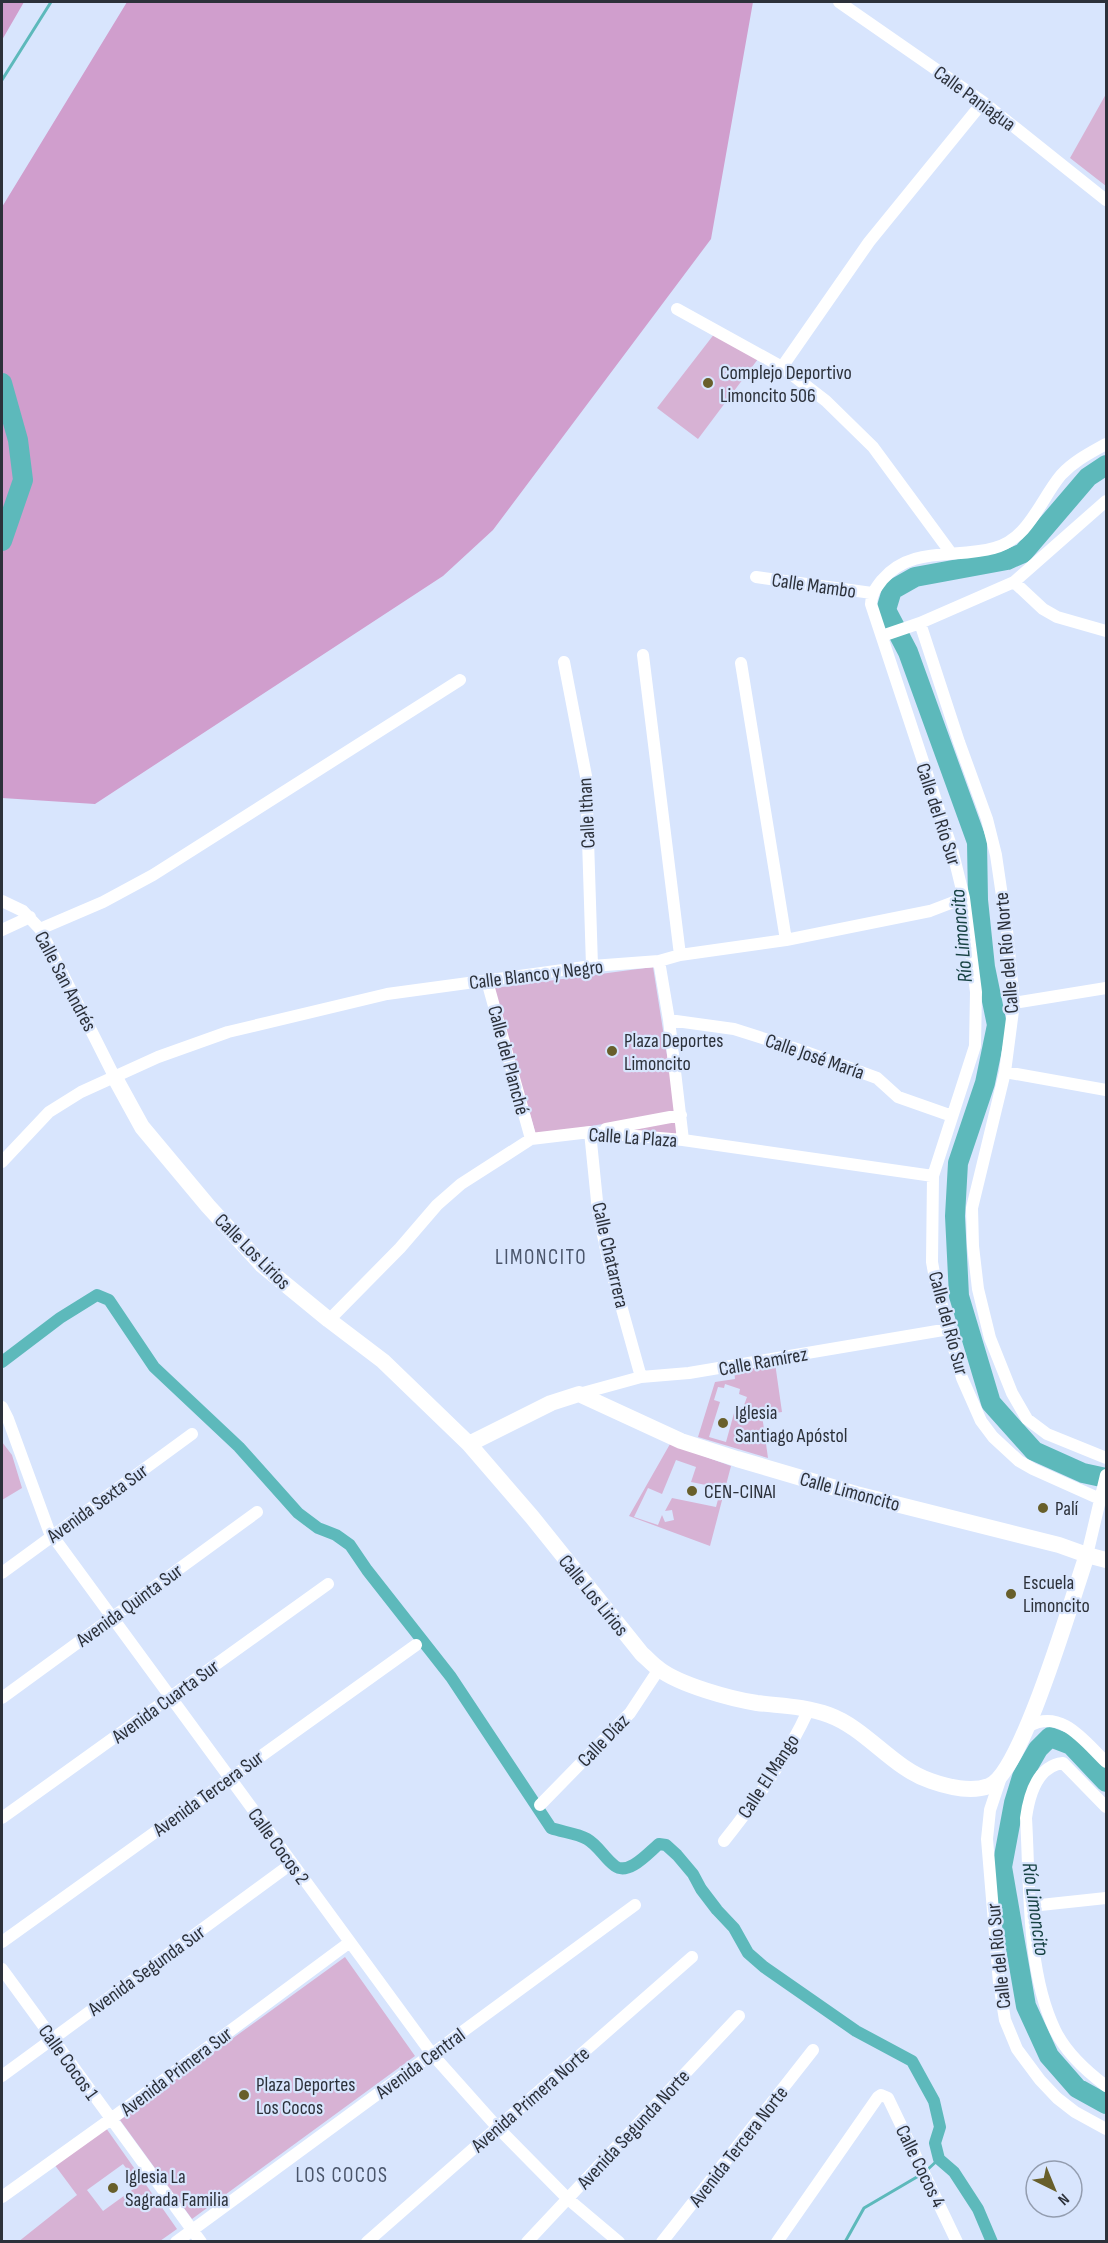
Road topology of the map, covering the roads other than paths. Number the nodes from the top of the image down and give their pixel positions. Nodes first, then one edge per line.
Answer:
1 (839, 2) edge
2 (983, 102) junction
3 (1107, 200) edge
4 (677, 309) dead end
5 (782, 368) junction
6 (1107, 444) edge
7 (1107, 501) edge
8 (951, 553) junction
9 (756, 577) dead end
10 (1014, 582) junction
11 (872, 593) junction
12 (920, 623) junction
13 (1107, 631) edge
14 (882, 636) junction
15 (643, 655) dead end
16 (564, 662) dead end
17 (741, 663) dead end
18 (460, 680) dead end
19 (964, 898) junction
20 (2, 901) edge
21 (30, 917) junction
22 (40, 929) junction
23 (2, 930) edge
24 (786, 940) junction
25 (680, 955) junction
26 (659, 961) junction
27 (592, 966) junction
28 (487, 981) junction
29 (1107, 988) edge
30 (1014, 1003) junction
31 (669, 1020) junction
32 (1005, 1072) junction
33 (114, 1076) junction
34 (1107, 1090) edge
35 (681, 1115) junction
36 (952, 1116) junction
37 (591, 1132) junction
38 (531, 1139) junction
39 (683, 1140) junction
40 (2, 1162) edge
41 (933, 1176) junction
42 (329, 1320) junction
43 (949, 1329) junction
44 (641, 1377) junction
45 (579, 1394) junction
46 (2, 1407) edge
47 (192, 1434) dead end
48 (469, 1444) junction
49 (1107, 1458) edge
50 (1104, 1490) edge
51 (257, 1512) dead end
52 (52, 1535) junction
53 (1087, 1555) junction
54 (1107, 1560) edge
55 (2, 1573) edge
56 (328, 1584) dead end
57 (113, 1617) junction
58 (416, 1645) dead end
59 (659, 1669) junction
60 (170, 1697) junction
61 (2, 1698) edge
62 (809, 1709) junction
63 (1029, 1726) junction
64 (1107, 1762) edge
65 (229, 1777) junction
66 (1001, 1777) junction
67 (540, 1805) dead end
68 (1107, 1807) edge
69 (2, 1818) edge
70 (724, 1841) dead end
71 (291, 1863) junction
72 (1107, 1898) edge
73 (635, 1905) dead end
74 (1031, 1906) junction
75 (2, 1942) edge
76 (350, 1942) junction
77 (692, 1957) dead end
78 (2, 1969) edge
79 (739, 2016) dead end
80 (52, 2039) junction
81 (813, 2050) dead end
82 (432, 2054) junction
83 (2, 2076) edge
84 (1107, 2086) edge
85 (111, 2120) junction
86 (498, 2128) junction
87 (1107, 2129) edge
88 (2, 2197) edge
89 (568, 2199) junction
90 (191, 2230) junction
91 (176, 2241) edge
92 (201, 2241) edge
93 (368, 2241) edge
94 (527, 2241) edge
95 (619, 2241) edge
96 (662, 2241) edge
97 (777, 2241) edge
98 (957, 2241) edge

1 - 2 street, Calle Paniagua
2 - 3 street, Calle Paniagua
2 - 5 street
4 - 5 street
5 - 8 street
6 - 8 street
7 - 10 street
8 - 11 street
9 - 11 street, Calle Mambo
10 - 12 street
10 - 13 street
11 - 14 street, Calle del Río Sur
12 - 14 street
12 - 30 street, Calle del Río Norte
14 - 19 street, Calle del Río Sur
15 - 25 street
16 - 27 street, Calle Ithan
17 - 24 street
18 - 22 street
19 - 24 street, Calle Blanco y Negro
19 - 36 street, Calle del Río Sur
20 - 21 street, Calle San Andrés
21 - 22 street, Calle San Andrés
21 - 23 street
22 - 33 street, Calle San Andrés
24 - 25 street, Calle Blanco y Negro
25 - 26 street, Calle Blanco y Negro
26 - 27 street, Calle Blanco y Negro
26 - 31 street
27 - 28 street, Calle Blanco y Negro
28 - 33 street, Calle Blanco y Negro
28 - 38 street, Calle del Planché
29 - 30 street
30 - 32 street, Calle del Río Norte
31 - 35 street
31 - 36 street, Calle José María
32 - 34 street
32 - 49 street, Calle del Río Norte
33 - 40 street, Calle Blanco y Negro
33 - 42 street, Calle Los Lirios
35 - 37 street
35 - 39 street
36 - 41 street, Calle del Río Sur
37 - 38 street, Calle La Plaza
37 - 39 street, Calle La Plaza
37 - 44 street, Calle Chatarrera
38 - 42 street, Calle La Plaza
39 - 41 street, Calle La Plaza
41 - 43 street, Calle del Río Sur
42 - 48 street, Calle Los Lirios
43 - 44 street, Calle Ramírez
43 - 50 street, Calle del Río Sur
44 - 45 street, Calle Ramírez
45 - 48 street
45 - 53 street, Calle Limoncito
46 - 52 street, Calle Cocos 2
47 - 52 street, Avenida Sexta Sur
48 - 59 street, Calle Los Lirios
50 - 53 street
51 - 57 street, Avenida Quinta Sur
52 - 55 street, Avenida Sexta Sur
52 - 57 street, Calle Cocos 2
53 - 54 street, Calle Limoncito
53 - 63 street
56 - 60 street, Avenida Cuarta Sur
57 - 60 street, Calle Cocos 2
57 - 61 street, Avenida Quinta Sur
58 - 65 street, Avenida Tercera Sur
59 - 62 street, Calle Los Lirios
59 - 67 street, Calle Díaz
60 - 65 street, Calle Cocos 2
60 - 69 street, Avenida Cuarta Sur
62 - 66 street, Calle Los Lirios
62 - 70 street, Calle El Mango
63 - 64 street
63 - 66 street
65 - 71 street, Calle Cocos 2
65 - 75 street, Avenida Tercera Sur
66 - 87 street, Calle del Río Sur
68 - 74 street
71 - 76 street, Calle Cocos 2
71 - 80 street, Avenida Segunda Sur
72 - 74 street
73 - 82 street, Avenida Central
74 - 84 street
76 - 82 street, Calle Cocos 2
76 - 85 street, Avenida Primera Sur
77 - 86 street, Avenida Primera Norte
78 - 80 street, Calle Cocos 1
79 - 89 street, Avenida Segunda Norte
80 - 83 street, Avenida Segunda Sur
80 - 85 street, Calle Cocos 1
81 - 96 street, Avenida Tercera Norte
82 - 86 street, Calle Cocos 2
82 - 90 street, Avenida Central
85 - 88 street, Avenida Primera Sur
85 - 90 street, Calle Cocos 1
86 - 89 street, Calle Cocos 2
86 - 93 street, Avenida Primera Norte
89 - 94 street, Avenida Segunda Norte
89 - 95 street, Calle Cocos 2
90 - 91 street, Avenida Central
90 - 92 street, Calle Cocos 1
97 - 98 street, Calle Cocos 4

